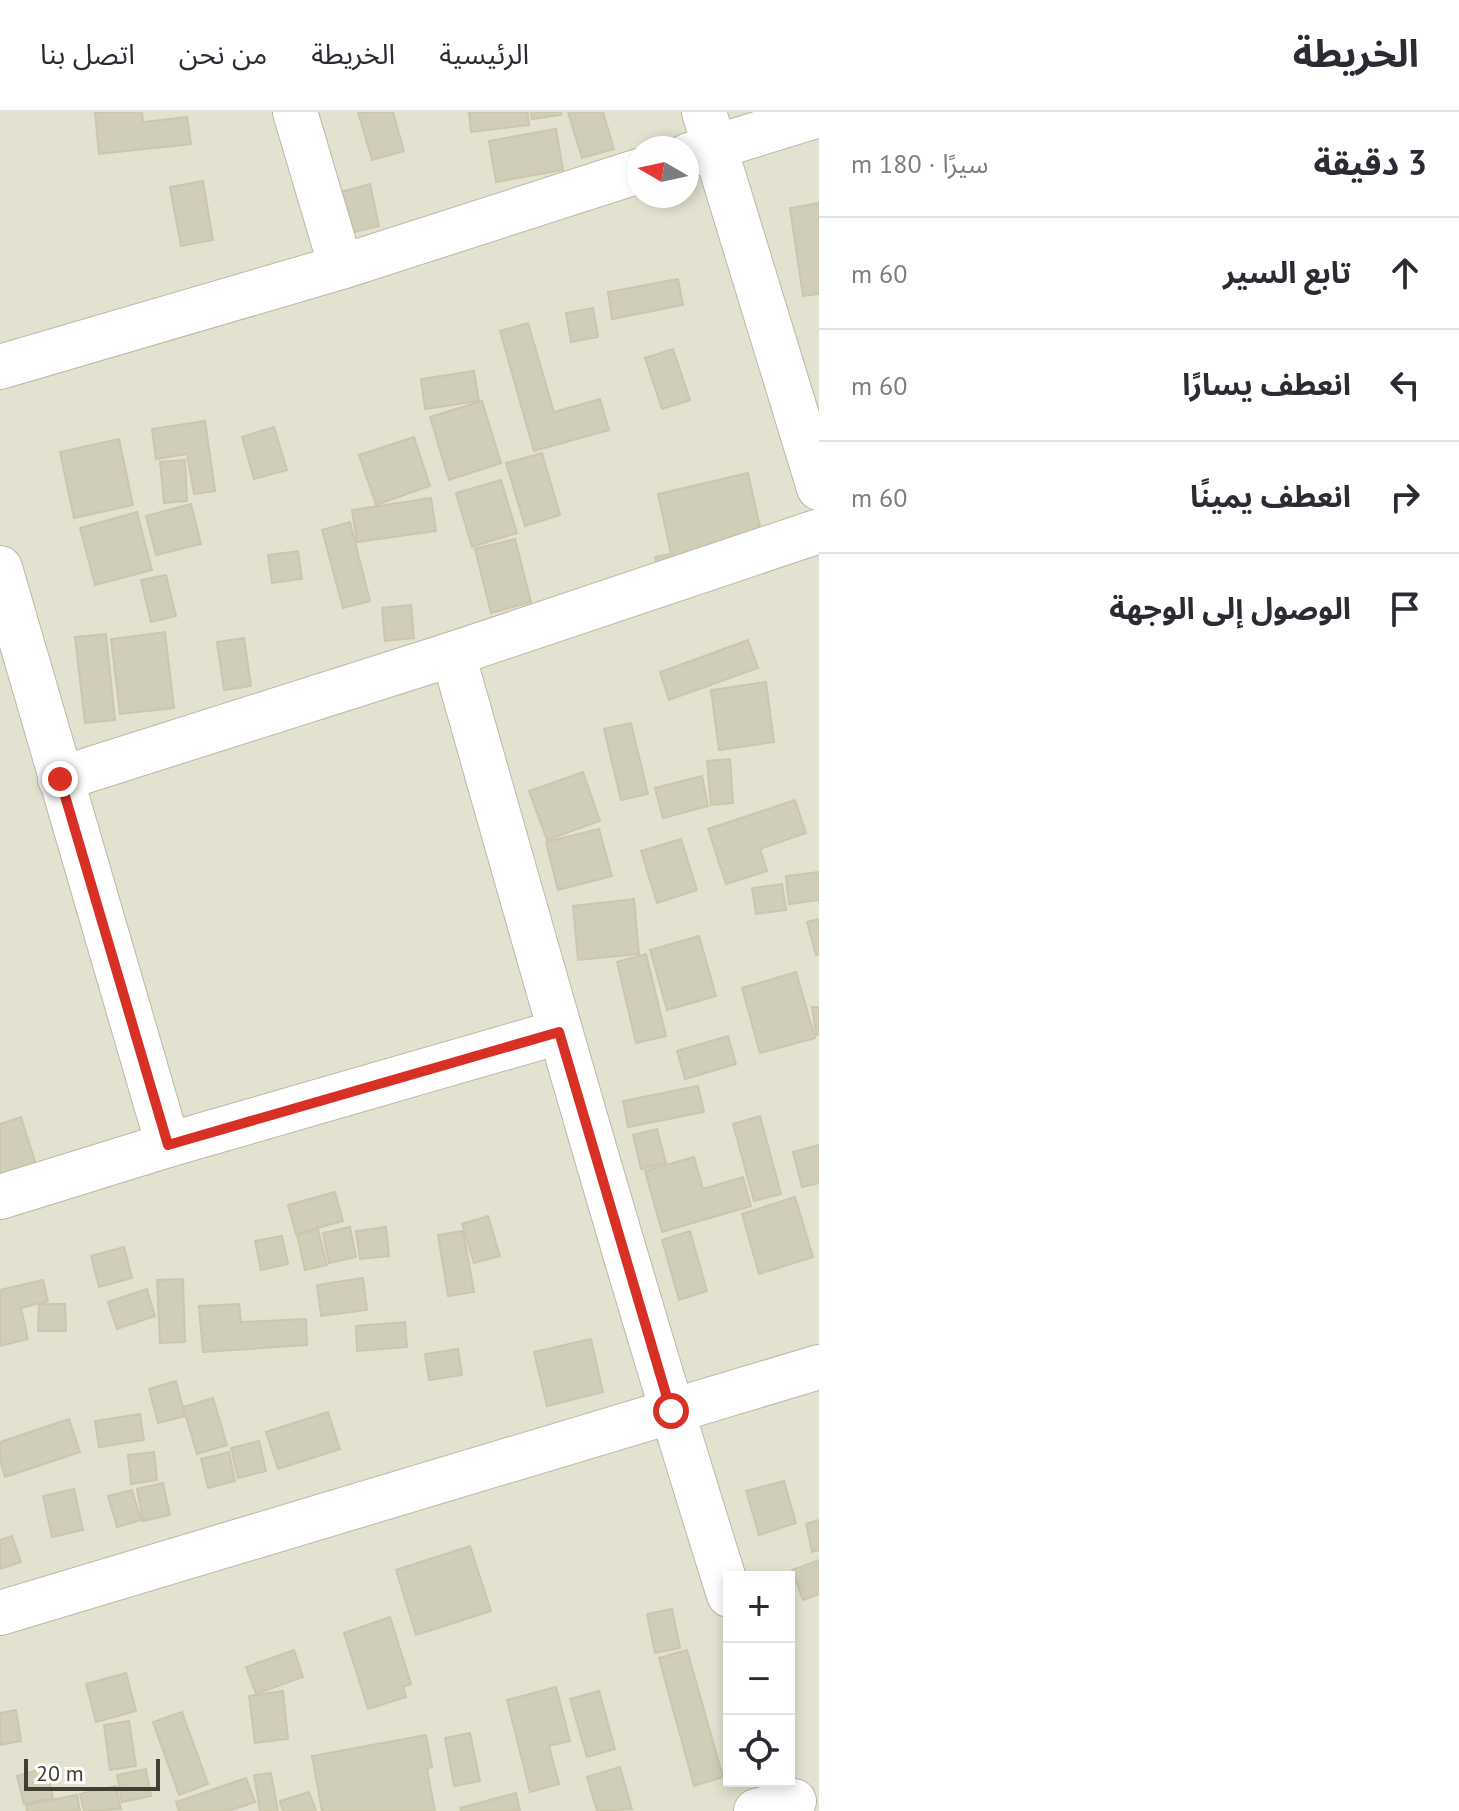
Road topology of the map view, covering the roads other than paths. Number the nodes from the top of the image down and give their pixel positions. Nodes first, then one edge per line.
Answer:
1 (295, 112) edge
2 (819, 115) edge
3 (702, 138) edge
4 (627, 175) edge
5 (341, 267) junction
6 (0, 367) edge
7 (819, 488) edge
8 (819, 531) edge
9 (0, 568) edge
10 (453, 654) junction
11 (60, 779) junction
12 (559, 1032) junction
13 (168, 1145) junction
14 (0, 1197) edge
15 (819, 1367) edge
16 (671, 1411) junction
17 (723, 1576) edge
18 (0, 1613) edge

1 - 5 street
2 - 3 street
3 - 7 street
4 - 5 street
5 - 6 street
8 - 10 street
9 - 11 street
10 - 11 street
10 - 12 street
11 - 13 street
12 - 13 street
12 - 16 street
13 - 14 street
15 - 16 street
16 - 17 street
16 - 18 street

